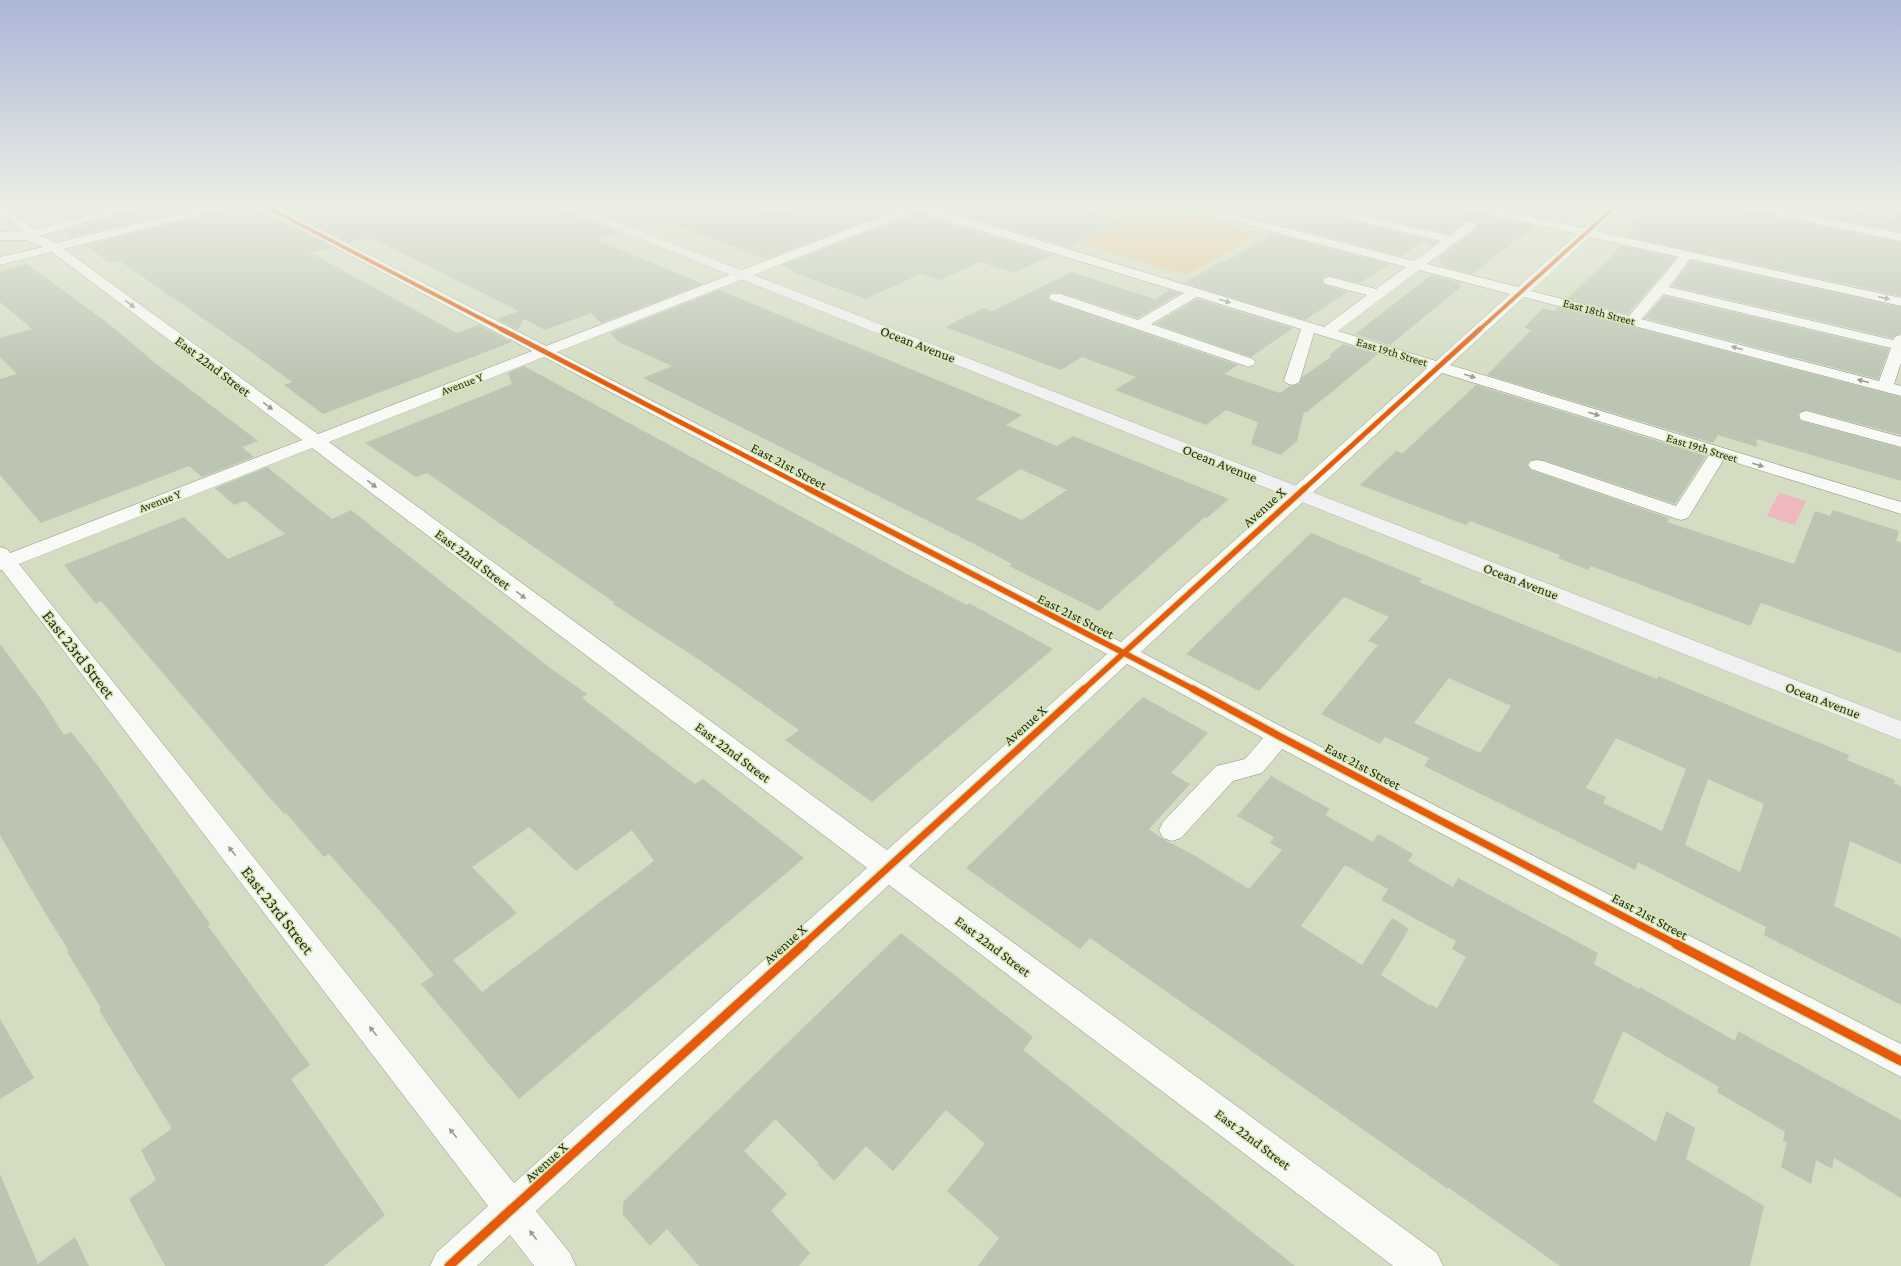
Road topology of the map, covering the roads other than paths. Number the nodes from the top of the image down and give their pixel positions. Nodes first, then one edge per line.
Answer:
1 (70, 263) edge
2 (375, 263) edge
3 (711, 263) edge
4 (771, 263) edge
5 (1103, 263) edge
6 (1410, 263) edge
7 (1420, 263) edge
8 (1553, 263) edge
9 (1681, 263) edge
10 (1728, 263) edge
11 (1417, 265) junction
12 (741, 275) junction
13 (1330, 281) dead end
14 (1660, 289) junction
15 (1196, 292) junction
16 (1521, 292) junction
17 (1378, 294) junction
18 (1056, 297) dead end
19 (1901, 302) edge
20 (1632, 321) junction
21 (1140, 325) junction
22 (1309, 326) junction
23 (1327, 332) junction
24 (1900, 344) edge
25 (545, 351) junction
26 (1248, 362) dead end
27 (1438, 366) junction
28 (1292, 380) dead end
29 (1886, 387) junction
30 (1901, 391) edge
31 (1807, 416) dead end
32 (314, 441) junction
33 (1901, 442) edge
34 (1719, 453) junction
35 (1536, 464) dead end
36 (1298, 493) junction
37 (1901, 508) edge
38 (2, 559) edge
39 (1122, 653) junction
40 (1901, 731) edge
41 (1279, 736) junction
42 (1172, 830) dead end
43 (887, 867) junction
44 (1901, 1061) edge
45 (512, 1209) junction
46 (449, 1266) edge
47 (557, 1266) edge
48 (1424, 1266) edge

1 -> 32 street, East 22nd Street
2 - 25 street, East 21st Street
3 - 12 main road, Ocean Avenue
4 - 12 street, Avenue Y
5 - 15 street, East 19th Street
6 - 11 street, East 18th Street
7 - 11 street
8 - 16 street, Avenue X
9 - 14 street
10 -> 19 street
11 - 16 street, East 18th Street
11 - 17 street
12 - 25 street, Avenue Y
12 - 36 main road, Ocean Avenue
13 - 17 street
14 - 20 street
14 - 24 street
15 - 21 street
15 -> 22 street, East 19th Street
16 - 20 street, East 18th Street
16 - 27 street, Avenue X
17 - 23 street
18 - 21 street
29 -> 20 street, East 18th Street
21 - 26 street
22 - 23 street, East 19th Street
22 - 28 street
23 - 27 street, East 19th Street
24 - 29 street
25 - 32 street, Avenue Y
25 - 39 street, East 21st Street
27 -> 34 street, East 19th Street
27 - 36 street, Avenue X
29 - 30 street, East 18th Street
31 - 33 street
32 - 38 street, Avenue Y
32 -> 43 street, East 22nd Street
34 - 35 street
34 -> 37 street, East 19th Street
36 - 39 street, Avenue X
36 - 40 main road, Ocean Avenue
45 -> 38 street, East 23rd Street
39 - 41 street, East 21st Street
39 - 43 street, Avenue X
41 - 42 street
41 - 44 street, East 21st Street
43 - 45 street, Avenue X
43 - 48 street, East 22nd Street
45 - 46 street, Avenue X
47 -> 45 street, East 23rd Street

